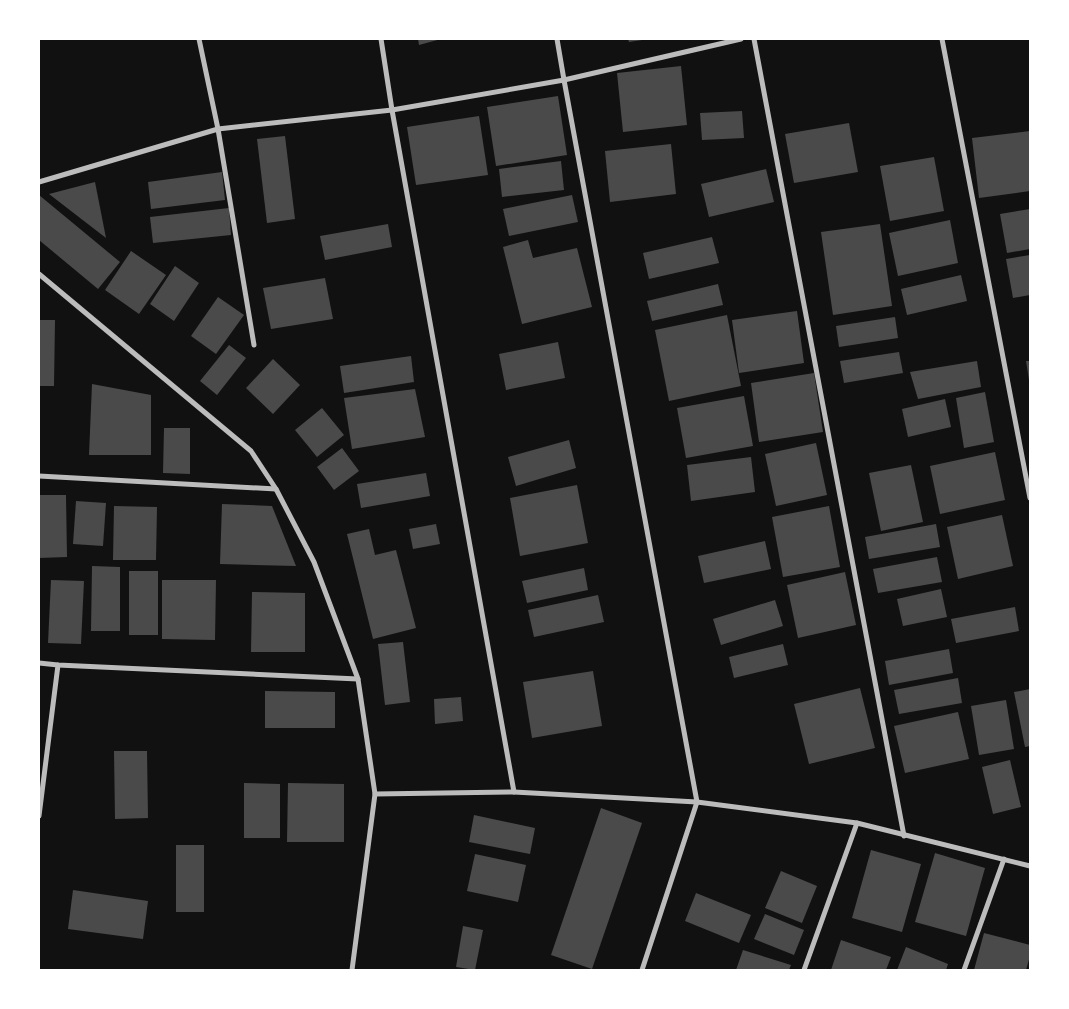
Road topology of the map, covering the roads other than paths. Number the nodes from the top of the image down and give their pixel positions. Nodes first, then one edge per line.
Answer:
1 (199, 39) edge
2 (381, 39) edge
3 (557, 39) edge
4 (741, 39) edge
5 (754, 39) edge
6 (942, 39) edge
7 (564, 80) junction
8 (392, 110) junction
9 (218, 129) junction
10 (39, 182) edge
11 (39, 274) edge
12 (254, 345) dead end
13 (39, 476) edge
14 (276, 489) junction
15 (1030, 498) edge
16 (39, 663) edge
17 (58, 665) junction
18 (358, 679) junction
19 (514, 792) junction
20 (375, 794) junction
21 (697, 802) junction
22 (39, 816) edge
23 (857, 823) junction
24 (904, 836) junction
25 (1004, 859) junction
26 (1030, 866) edge
27 (352, 970) edge
28 (642, 970) edge
29 (804, 970) edge
30 (964, 970) edge

1 - 9 street
2 - 8 street
3 - 7 street
4 - 7 street
5 - 24 street
6 - 15 street
7 - 8 street
7 - 21 street
8 - 9 street
8 - 19 street
9 - 10 street
9 - 12 street
11 - 14 street
13 - 14 street
14 - 18 street
16 - 17 street
17 - 18 street
17 - 22 street
18 - 20 street
19 - 20 street
19 - 21 street
20 - 27 street
21 - 23 street
21 - 28 street
23 - 24 street
23 - 29 street
24 - 25 street
25 - 26 street
25 - 30 street

